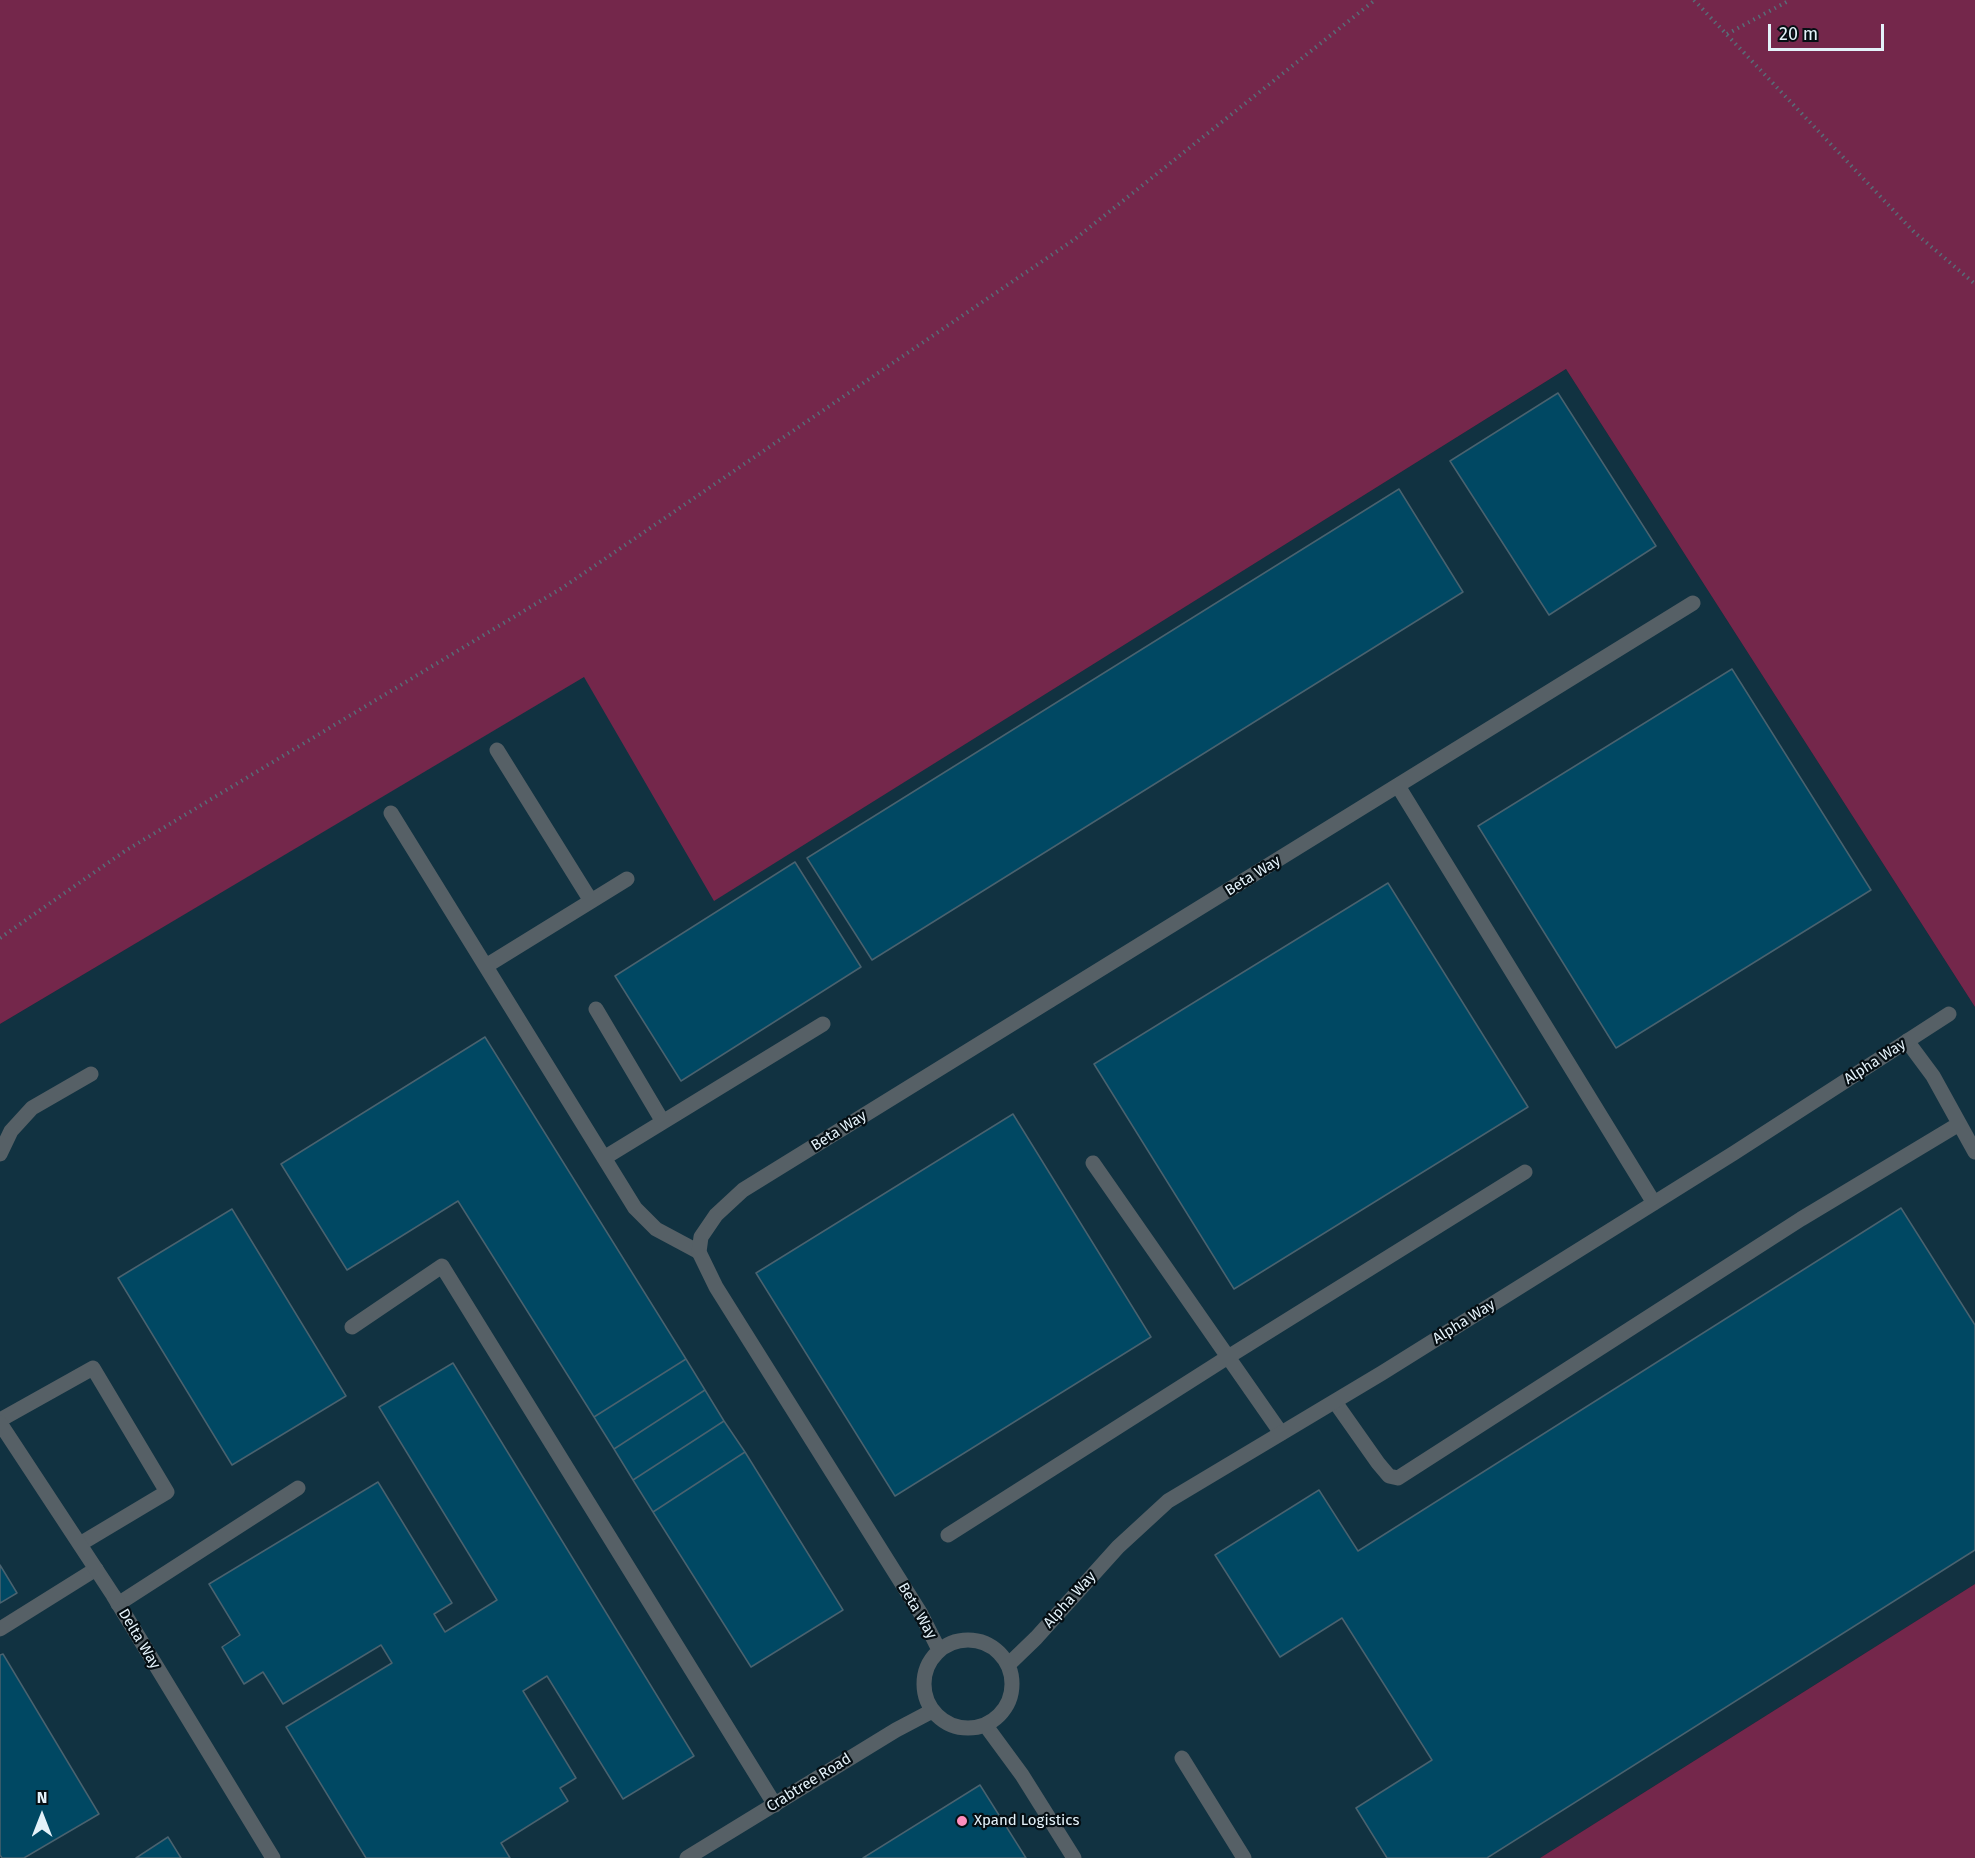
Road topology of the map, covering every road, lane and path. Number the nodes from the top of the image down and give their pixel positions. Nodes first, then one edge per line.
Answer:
1 (1375, 0) edge
2 (1694, 0) edge
3 (1790, 0) edge
4 (1727, 34) junction
5 (1975, 284) edge
6 (1693, 603) dead end
7 (497, 750) dead end
8 (1398, 786) junction
9 (391, 813) dead end
10 (627, 879) dead end
11 (591, 901) junction
12 (0, 938) edge
13 (486, 966) junction
14 (596, 1009) dead end
15 (1949, 1014) dead end
16 (823, 1024) dead end
17 (1907, 1041) junction
18 (91, 1074) dead end
19 (663, 1122) junction
20 (1959, 1124) junction
21 (1975, 1152) edge
22 (0, 1154) edge
23 (604, 1158) junction
24 (1093, 1163) dead end
25 (1526, 1172) dead end
26 (1654, 1203) junction
27 (699, 1252) junction
28 (352, 1327) dead end
29 (1228, 1357) junction
30 (1335, 1402) junction
31 (0, 1421) edge
32 (1281, 1433) junction
33 (298, 1488) dead end
34 (948, 1535) dead end
35 (80, 1544) junction
36 (96, 1569) junction
37 (118, 1604) junction
38 (0, 1629) edge
39 (939, 1650) junction
40 (1008, 1665) junction
41 (932, 1711) junction
42 (986, 1726) junction
43 (1182, 1758) dead end
44 (775, 1804) junction
45 (273, 1858) edge
46 (687, 1858) edge
47 (1074, 1858) edge
48 (1244, 1858) edge

1 - 12 path
2 - 4 path
3 - 4 path
4 - 5 path
6 - 8 street, Beta Way
7 - 11 street
8 - 26 street
8 - 27 street, Beta Way
9 - 13 street
10 - 11 street
11 - 13 street
13 - 23 street
14 - 19 street
15 - 17 street, Alpha Way
16 - 19 street
17 - 20 street
17 - 26 street, Alpha Way
18 - 22 street
19 - 23 street
20 - 21 street
20 - 30 street
23 - 27 street
24 - 29 street
25 - 29 street
26 - 30 street, Alpha Way
27 - 39 street, Beta Way
28 - 44 street
29 - 32 street
29 - 34 street
30 - 32 street, Alpha Way
31 - 35 street, Delta Way
31 - 35 street
32 - 40 street, Alpha Way
33 - 37 street
35 - 36 street, Delta Way
36 - 37 street, Delta Way
36 - 38 street
37 - 45 street, Delta Way
39 - 40 street
39 - 41 street
40 - 42 street
41 - 42 street
41 - 44 street, Crabtree Road
42 - 47 street
43 - 48 street
44 - 46 street, Crabtree Road

